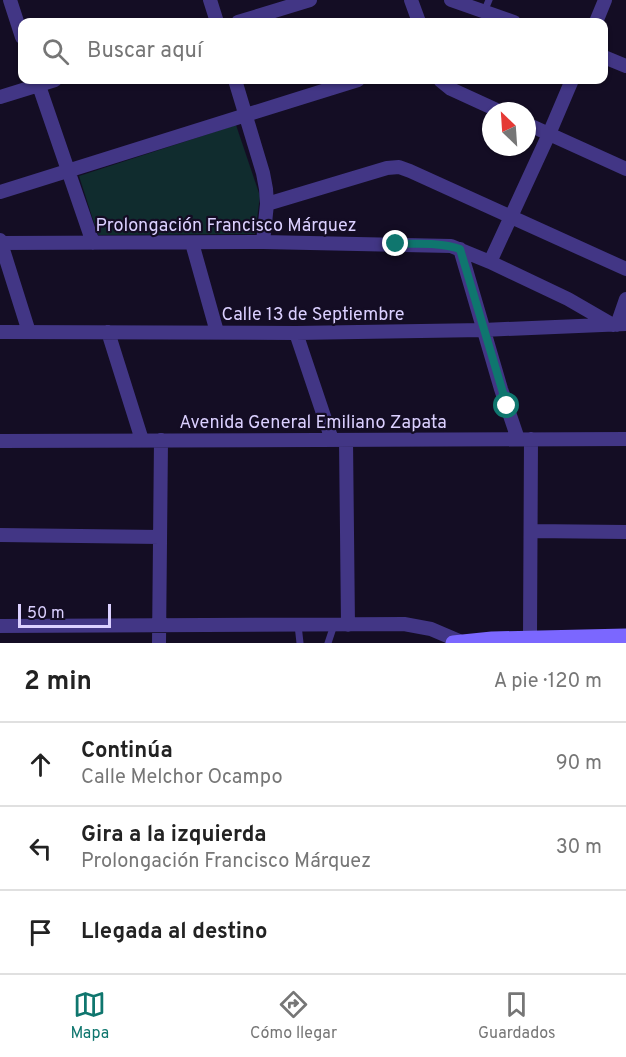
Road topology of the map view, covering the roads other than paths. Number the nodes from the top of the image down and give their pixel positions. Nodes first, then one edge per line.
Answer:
1 (10, 0) edge
2 (210, 0) edge
3 (310, 0) edge
4 (411, 0) edge
5 (451, 0) edge
6 (605, 0) edge
7 (486, 6) edge
8 (216, 18) edge
9 (251, 18) edge
10 (418, 18) edge
11 (507, 18) edge
12 (598, 18) edge
13 (18, 25) edge
14 (608, 59) edge
15 (626, 66) edge
16 (33, 84) edge
17 (39, 84) edge
18 (236, 84) edge
19 (345, 84) edge
20 (445, 84) edge
21 (570, 84) edge
22 (0, 97) edge
23 (482, 103) edge
24 (246, 115) junction
25 (536, 128) edge
26 (549, 134) junction
27 (626, 169) edge
28 (68, 170) junction
29 (0, 192) edge
30 (267, 204) junction
31 (512, 216) junction
32 (0, 242) edge
33 (263, 242) junction
34 (93, 243) junction
35 (192, 243) junction
36 (460, 249) junction
37 (490, 262) junction
38 (626, 269) edge
39 (626, 299) edge
40 (618, 324) edge
41 (483, 330) junction
42 (0, 332) edge
43 (29, 332) junction
44 (108, 332) junction
45 (217, 332) junction
46 (296, 333) junction
47 (524, 439) junction
48 (626, 439) edge
49 (142, 440) junction
50 (161, 440) junction
51 (332, 440) junction
52 (346, 440) junction
53 (0, 441) edge
54 (531, 531) junction
55 (626, 531) edge
56 (0, 535) edge
57 (160, 537) junction
58 (298, 625) junction
59 (341, 625) junction
60 (0, 626) edge
61 (159, 626) junction
62 (626, 636) edge
63 (530, 637) junction
64 (456, 642) edge
65 (159, 643) edge
66 (300, 643) edge
67 (328, 643) edge

1 - 13 street
2 - 8 street
3 - 9 street
4 - 10 street
5 - 7 street
6 - 12 street
7 - 11 street
14 - 15 street
16 - 22 street
17 - 28 street
18 - 24 street
19 - 24 street
20 - 23 street
21 - 26 street
24 - 28 street
24 - 30 street
25 - 26 street
26 - 27 street
26 - 31 street
28 - 29 street
28 - 34 street
30 - 31 street
30 - 33 street
31 - 37 street
31 - 38 street
32 - 34 street, Prolongación Francisco Márquez
32 - 43 street
33 - 35 street, Prolongación Francisco Márquez
33 - 36 street, Prolongación Francisco Márquez
34 - 35 street, Prolongación Francisco Márquez
35 - 45 street
36 - 37 street, Prolongación Francisco Márquez
36 - 41 street
37 - 40 street, Prolongación Francisco Márquez
39 - 40 street
40 - 41 street, Calle 13 de Septiembre
41 - 46 street, Calle 13 de Septiembre
41 - 47 street
42 - 43 street, Calle 13 de Septiembre
43 - 44 street, Calle 13 de Septiembre
44 - 45 street, Calle 13 de Septiembre
44 - 49 street
45 - 46 street, Calle 13 de Septiembre
46 - 51 street
47 - 48 street, Avenida General Emiliano Zapata
47 - 52 street, Avenida General Emiliano Zapata
47 - 54 street
49 - 50 street, Avenida General Emiliano Zapata
49 - 53 street, Avenida General Emiliano Zapata
50 - 51 street, Avenida General Emiliano Zapata
50 - 57 street
51 - 52 street, Avenida General Emiliano Zapata
52 - 59 street
54 - 55 street
54 - 63 street
56 - 57 street
57 - 61 street
58 - 59 street
58 - 61 street
58 - 66 lane
59 - 64 street
59 - 67 lane
60 - 61 street
61 - 65 street
62 - 63 main road
63 - 64 main road

